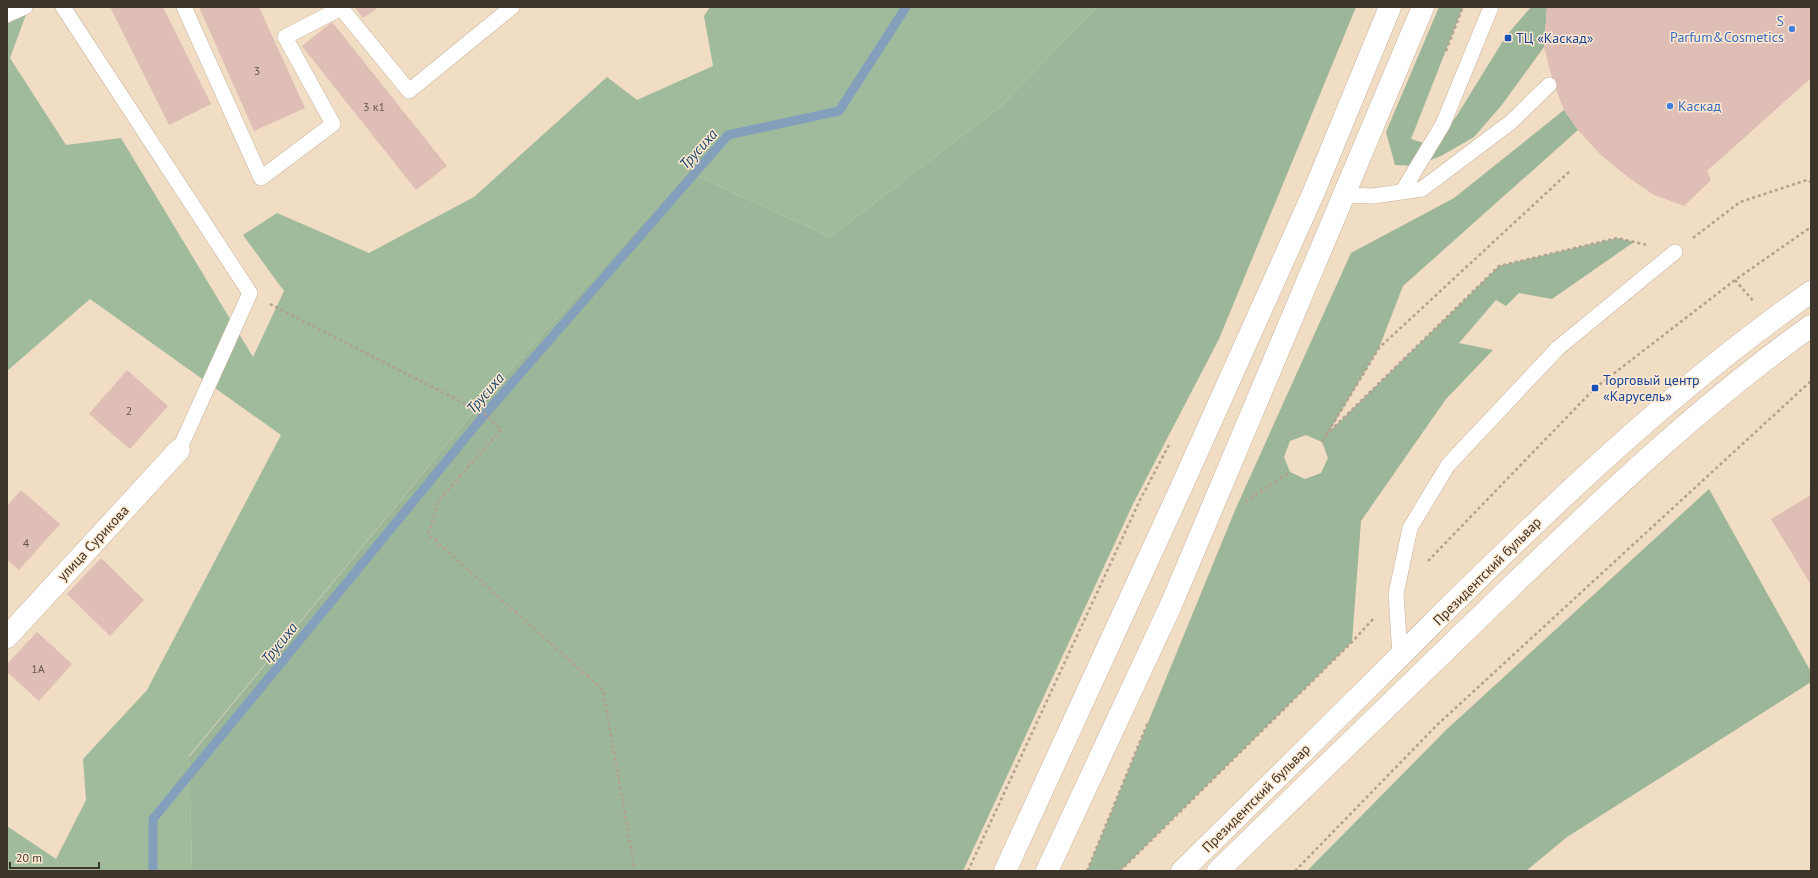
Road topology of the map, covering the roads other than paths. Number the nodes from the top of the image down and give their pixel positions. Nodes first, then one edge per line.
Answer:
1 (25, 7) edge
2 (64, 7) edge
3 (184, 7) edge
4 (512, 7) edge
5 (1390, 7) edge
6 (1423, 7) edge
7 (1491, 7) edge
8 (7, 15) edge
9 (1549, 85) dead end
10 (1402, 192) junction
11 (1345, 195) junction
12 (1675, 252) dead end
13 (1811, 292) edge
14 (1811, 326) edge
15 (179, 450) joint
16 (7, 636) edge
17 (1400, 656) junction
18 (1005, 871) edge
19 (1047, 871) edge
20 (1182, 871) edge
21 (1218, 871) edge

1 - 8 lane
2 - 15 lane
3 - 4 lane
5 - 18 main road
6 - 11 main road
7 - 10 lane
9 - 10 lane
10 - 11 lane
11 - 19 main road
12 - 17 lane
13 - 17 main road, Президентский бульвар
14 - 21 main road, Президентский бульвар
15 - 16 main road, улица Сурикова
17 - 20 main road, Президентский бульвар

